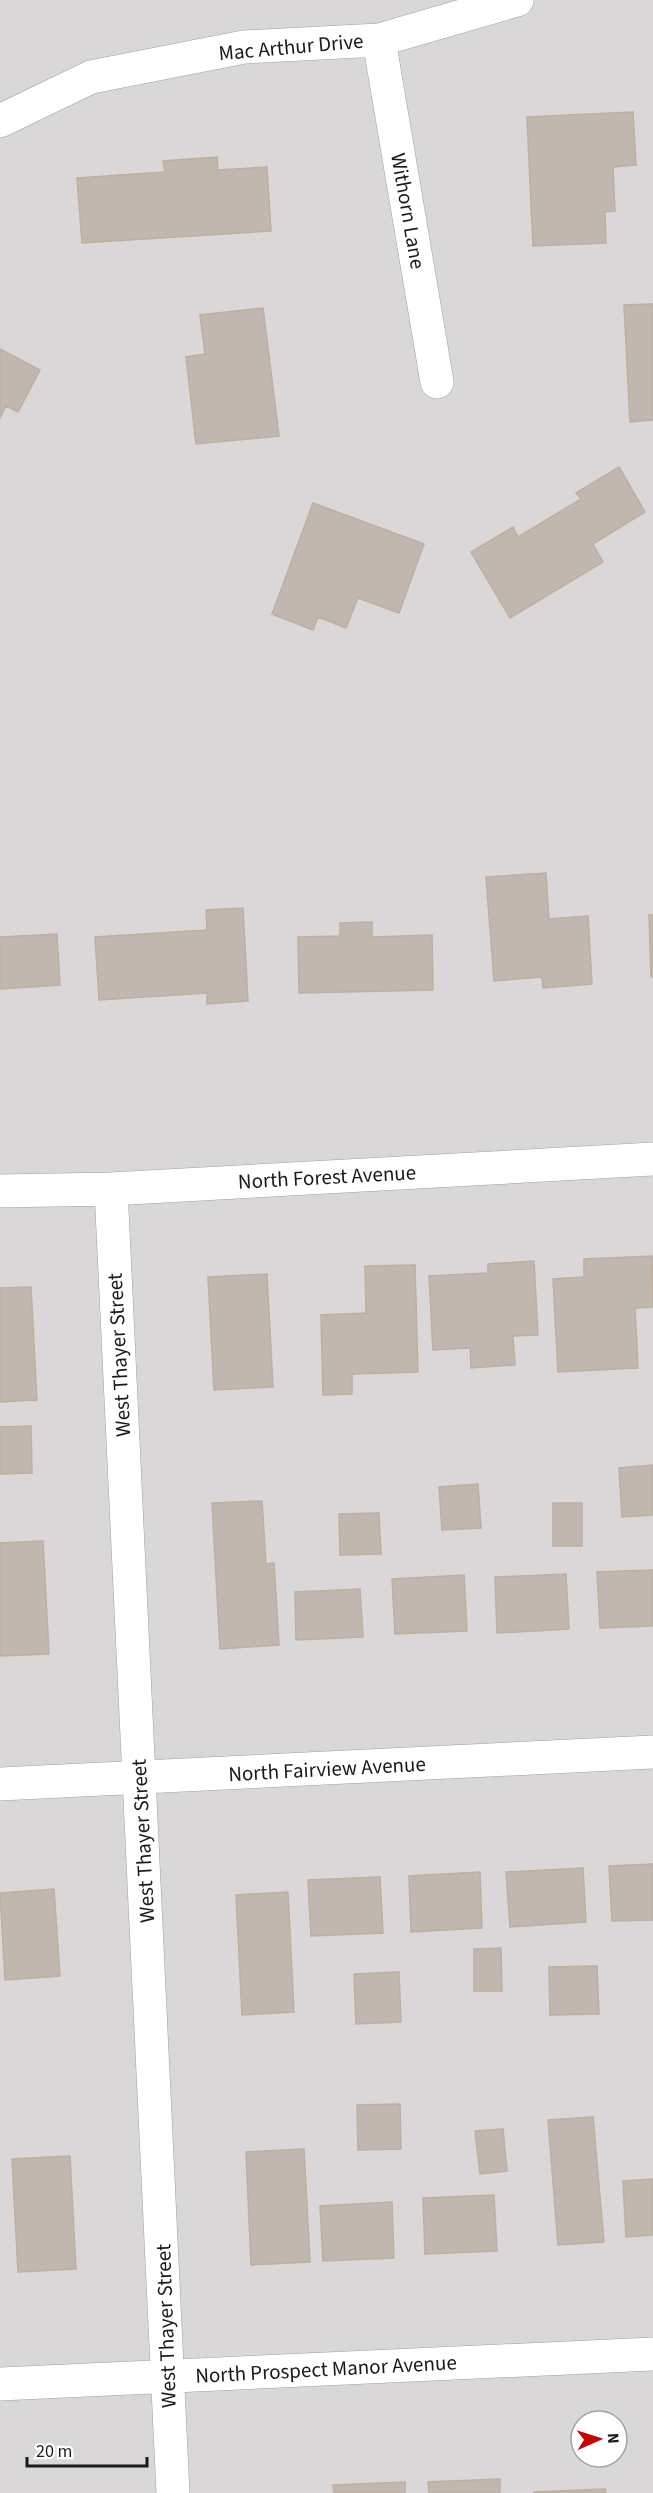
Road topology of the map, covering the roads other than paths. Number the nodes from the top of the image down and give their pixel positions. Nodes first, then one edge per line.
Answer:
1 (517, 0) edge
2 (379, 40) junction
3 (0, 122) edge
4 (437, 382) dead end
5 (653, 1159) edge
6 (111, 1189) junction
7 (0, 1191) edge
8 (653, 1752) edge
9 (140, 1778) junction
10 (0, 1784) edge
11 (653, 2354) edge
12 (168, 2376) junction
13 (0, 2384) edge
14 (173, 2493) edge

1 - 2 street, Mac Arthur Drive
2 - 3 street, Mac Arthur Drive
2 - 4 street, Withorn Lane
5 - 6 street, North Forest Avenue
6 - 7 street, North Forest Avenue
6 - 9 street, West Thayer Street
8 - 9 street, North Fairview Avenue
9 - 10 street, North Fairview Avenue
9 - 12 street, West Thayer Street
11 - 12 street, North Prospect Manor Avenue
12 - 13 street, North Prospect Manor Avenue
12 - 14 street, West Thayer Street

